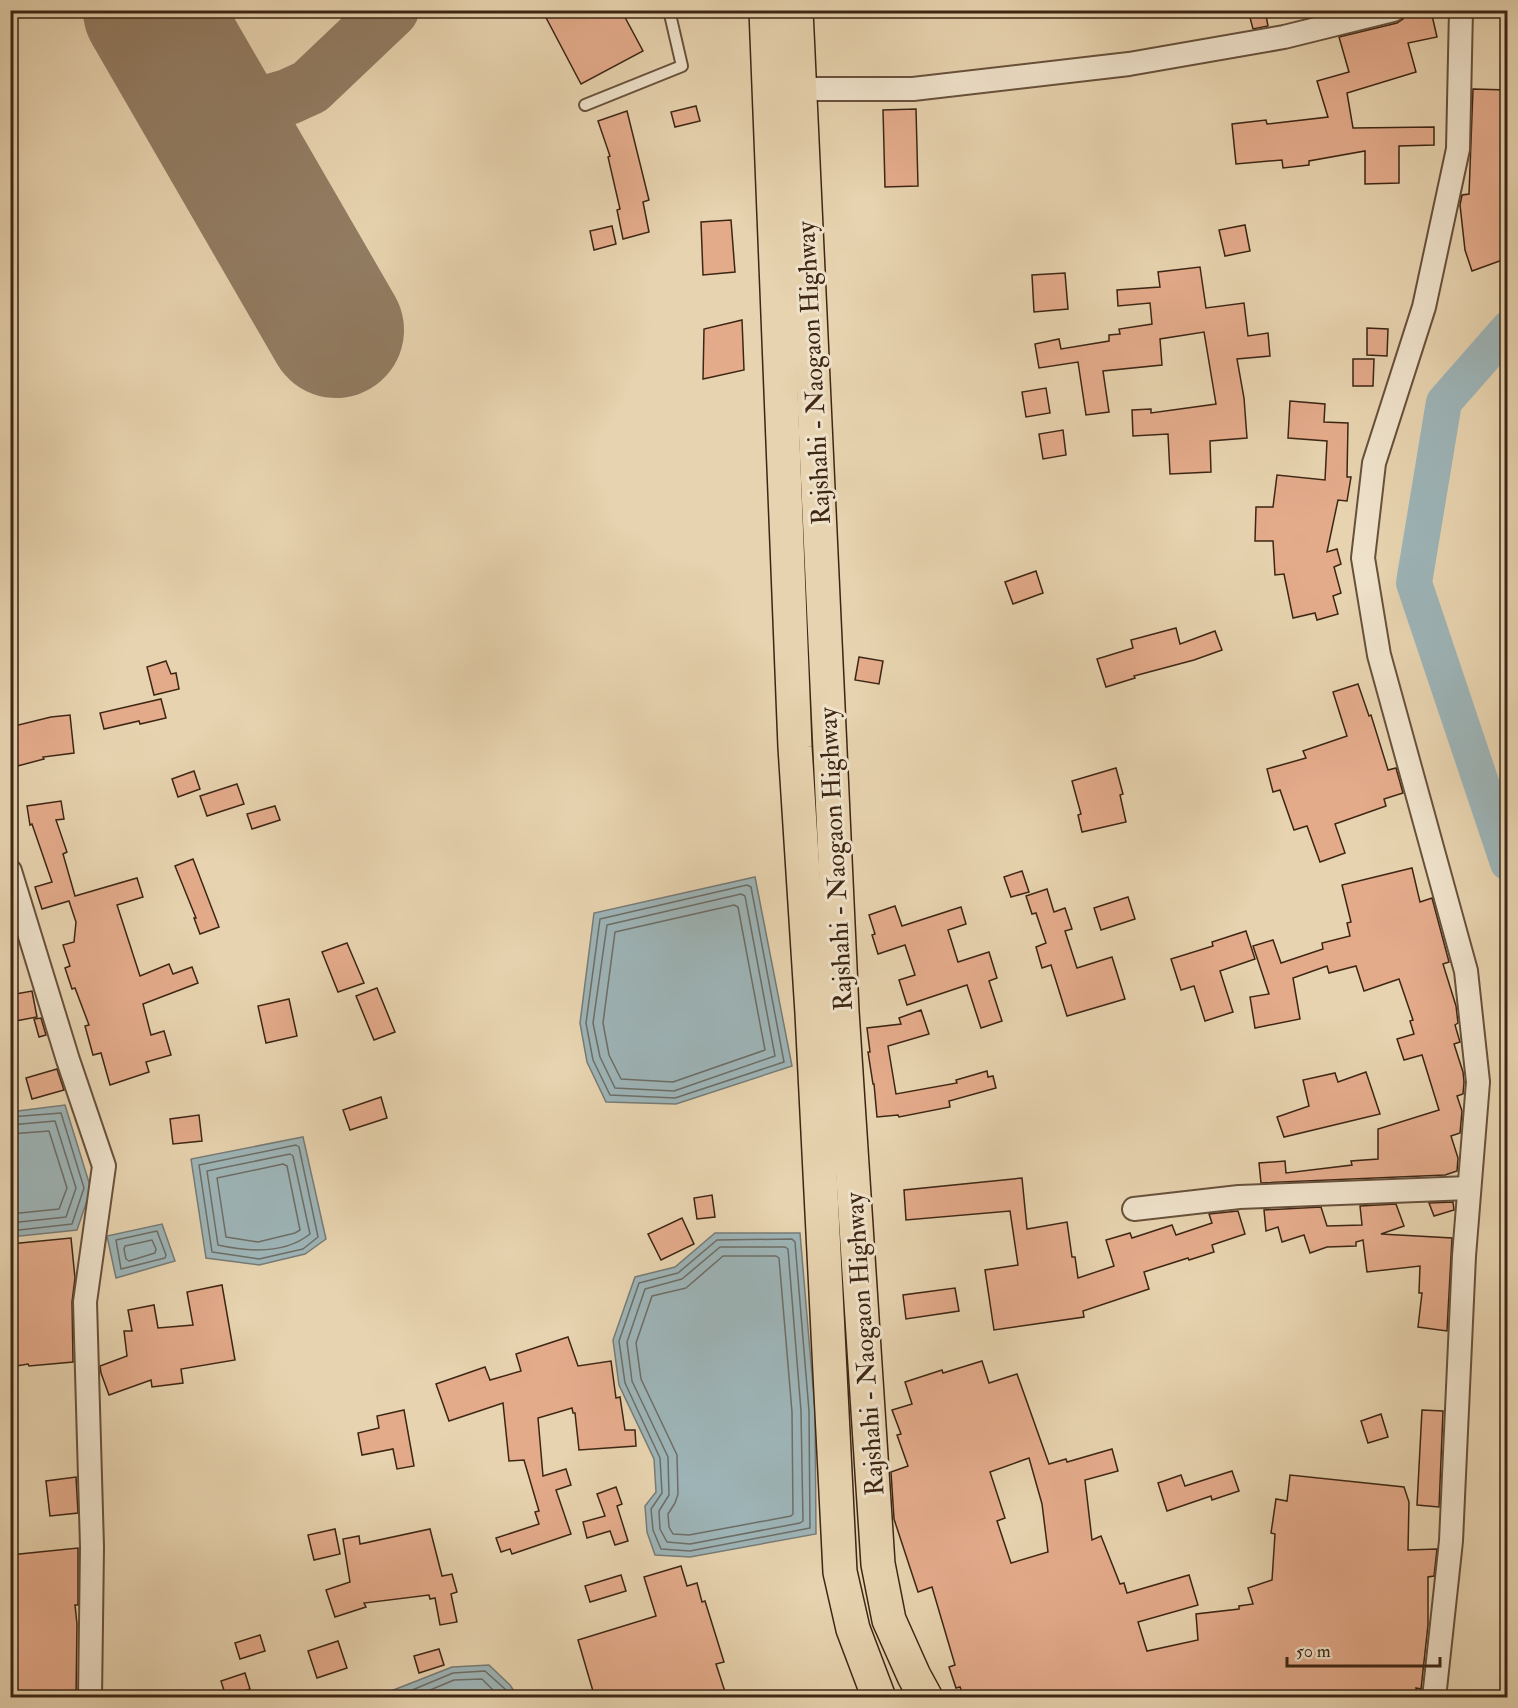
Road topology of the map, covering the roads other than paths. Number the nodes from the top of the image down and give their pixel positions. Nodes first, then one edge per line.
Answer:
1 (669, 10) edge
2 (765, 10) edge
3 (796, 10) edge
4 (1393, 10) edge
5 (1461, 10) edge
6 (800, 89) junction
7 (585, 105) dead end
8 (788, 159) junction
9 (10, 871) edge
10 (1469, 1188) junction
11 (1134, 1209) dead end
12 (90, 1698) edge
13 (879, 1698) edge
14 (926, 1698) edge
15 (1434, 1698) edge

1 - 7 lane
2 - 8 main road, Rajshahi - Naogaon Highway
3 - 6 main road, Rajshahi - Naogaon Highway
4 - 6 street
5 - 10 street
6 - 8 main road, Rajshahi - Naogaon Highway
8 - 13 main road, Rajshahi - Naogaon Highway
8 - 14 main road, Rajshahi - Naogaon Highway
9 - 12 street
10 - 11 street
10 - 15 street

